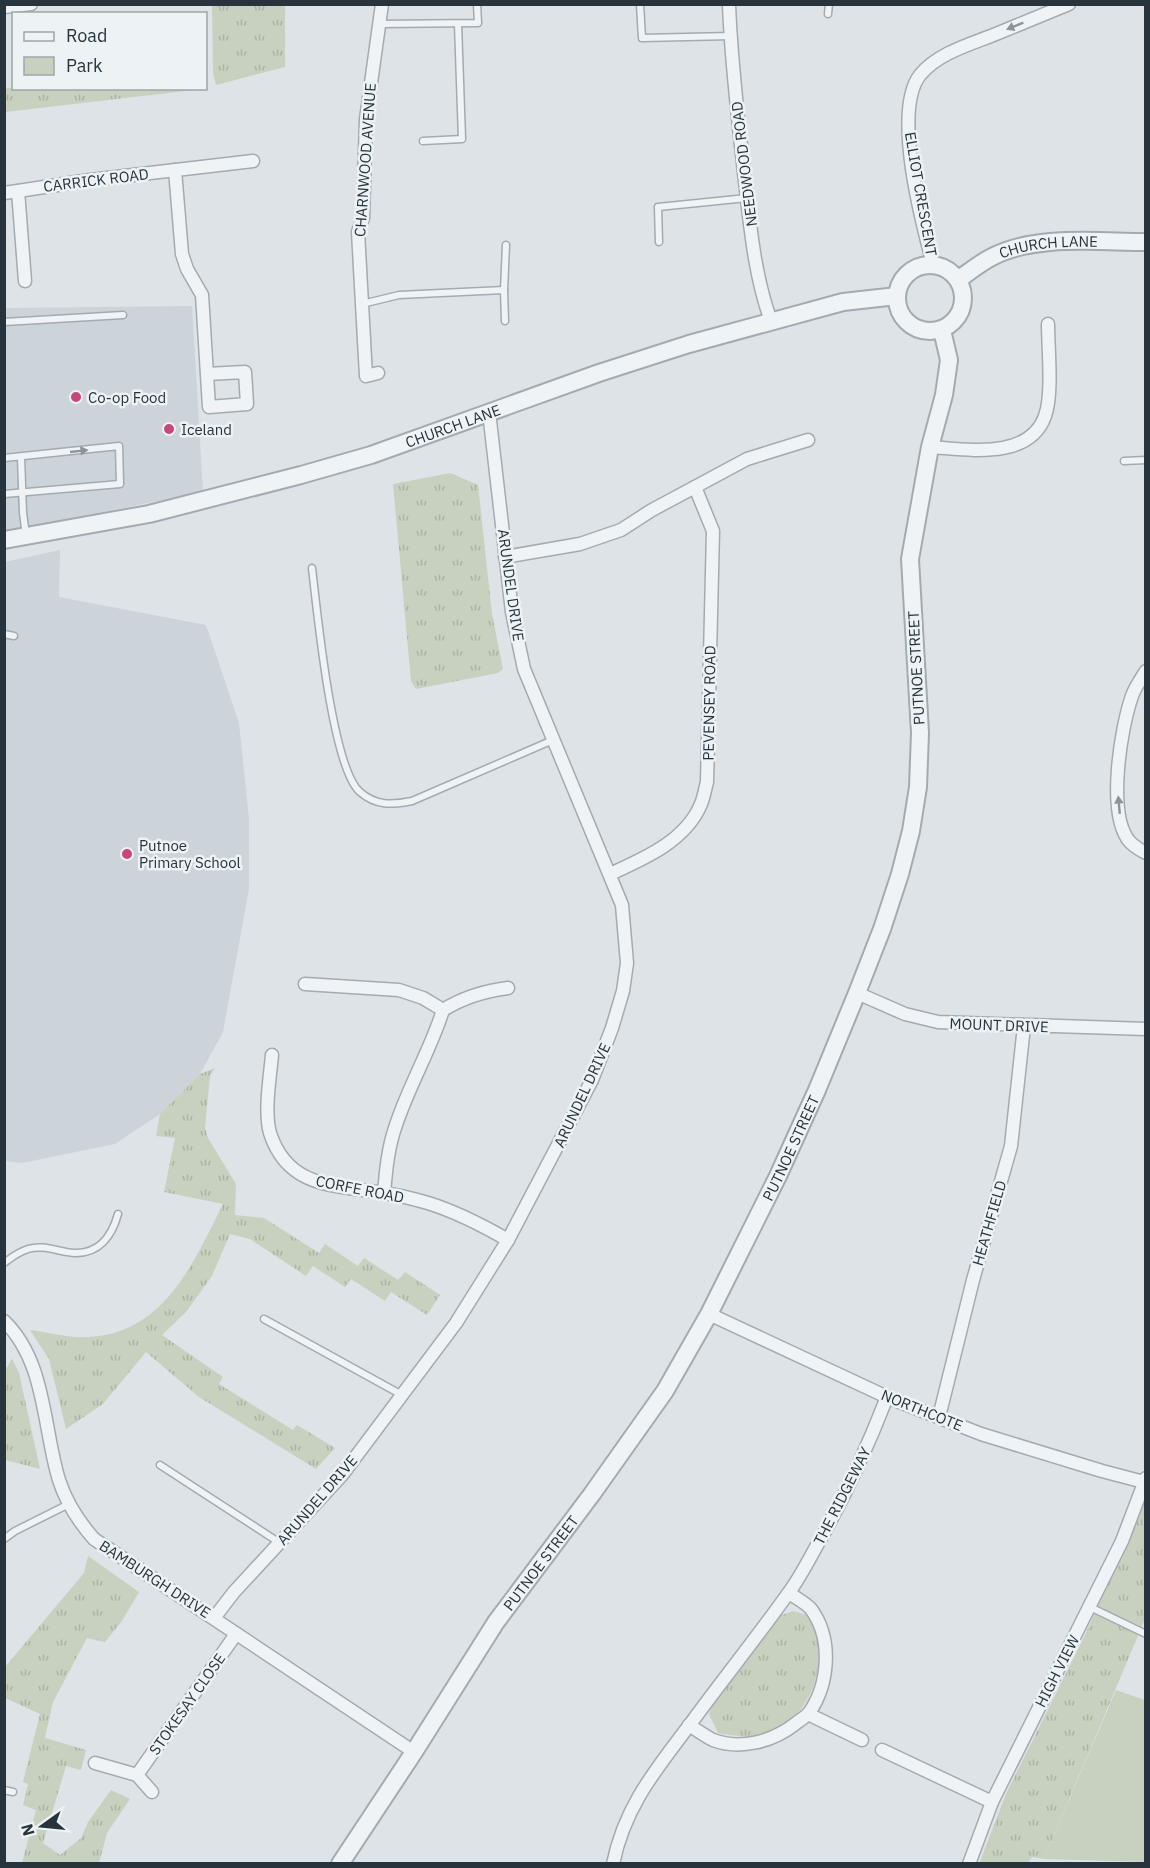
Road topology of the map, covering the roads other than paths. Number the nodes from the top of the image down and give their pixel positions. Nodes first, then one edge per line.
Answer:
1 (31, 4) edge
2 (382, 4) edge
3 (477, 4) edge
4 (640, 4) edge
5 (729, 4) edge
6 (829, 4) edge
7 (1069, 4) edge
8 (4, 7) edge
9 (828, 15) dead end
10 (379, 24) junction
11 (458, 24) junction
12 (730, 36) junction
13 (423, 141) dead end
14 (253, 161) dead end
15 (175, 170) junction
16 (18, 191) junction
17 (4, 193) edge
18 (747, 198) junction
19 (659, 242) dead end
20 (1146, 242) edge
21 (506, 245) dead end
22 (933, 264) junction
23 (959, 279) junction
24 (25, 281) dead end
25 (504, 290) junction
26 (897, 296) junction
27 (362, 304) junction
28 (123, 315) dead end
29 (505, 321) dead end
30 (771, 321) junction
31 (4, 322) edge
32 (1048, 324) dead end
33 (942, 330) junction
34 (378, 373) dead end
35 (207, 374) dead end
36 (489, 412) junction
37 (808, 440) dead end
38 (930, 447) junction
39 (21, 457) junction
40 (4, 458) edge
41 (1146, 460) edge
42 (1124, 461) dead end
43 (695, 487) junction
44 (22, 493) junction
45 (4, 494) edge
46 (26, 536) junction
47 (4, 540) edge
48 (506, 557) junction
49 (312, 568) dead end
50 (4, 634) edge
51 (14, 636) dead end
52 (1146, 671) edge
53 (553, 740) junction
54 (1146, 853) edge
55 (610, 874) junction
56 (305, 984) dead end
57 (508, 988) dead end
58 (857, 993) junction
59 (443, 1010) junction
60 (1024, 1026) junction
61 (1146, 1029) edge
62 (272, 1055) dead end
63 (384, 1193) junction
64 (118, 1214) dead end
65 (508, 1240) junction
66 (4, 1263) edge
67 (709, 1314) junction
68 (264, 1319) dead end
69 (4, 1321) edge
70 (402, 1395) junction
71 (887, 1397) junction
72 (939, 1417) junction
73 (160, 1465) dead end
74 (1145, 1480) edge
75 (69, 1504) junction
76 (4, 1539) edge
77 (280, 1543) junction
78 (789, 1593) junction
79 (1089, 1607) junction
80 (214, 1618) junction
81 (236, 1634) junction
82 (1146, 1634) edge
83 (808, 1714) junction
84 (689, 1725) junction
85 (862, 1740) dead end
86 (882, 1750) dead end
87 (414, 1752) junction
88 (95, 1763) dead end
89 (137, 1775) junction
90 (4, 1790) edge
91 (13, 1792) dead end
92 (152, 1792) dead end
93 (992, 1802) junction
94 (340, 1863) edge
95 (613, 1863) edge
96 (969, 1863) edge

1 - 8 street
2 - 10 street, CHARNWOOD AVENUE
3 - 11 lane
4 - 12 lane
5 - 12 street, NEEDWOOD ROAD
6 - 9 lane
7 -> 22 street, ELLIOT CRESCENT
10 - 11 lane
10 - 27 street, CHARNWOOD AVENUE
11 - 13 lane
12 - 18 street, NEEDWOOD ROAD
14 - 15 street, CARRICK ROAD
15 - 16 street, CARRICK ROAD
15 - 35 street
16 - 17 street, CARRICK ROAD
16 - 24 street
18 - 19 lane
18 - 30 street, NEEDWOOD ROAD
20 - 23 street, CHURCH LANE
21 - 25 lane
22 - 23 street
22 - 26 street
23 - 33 street
25 - 27 lane
25 - 29 lane
26 - 30 street, CHURCH LANE
26 - 33 street
27 - 34 street, CHARNWOOD AVENUE
28 - 31 lane
30 - 36 street, CHURCH LANE
32 - 38 street
33 - 38 street, PUTNOE STREET
36 - 46 street, CHURCH LANE
36 - 48 street, ARUNDEL DRIVE
37 - 43 street
38 - 58 street, PUTNOE STREET
39 - 40 lane
39 - 44 lane
39 -> 44 lane
41 - 42 lane
43 - 48 street
43 - 55 street, PEVENSEY ROAD
44 - 45 lane
44 - 46 lane
46 - 47 street, CHURCH LANE
48 - 53 street, ARUNDEL DRIVE
49 - 53 lane
50 - 51 lane
54 -> 52 street
53 - 55 street, ARUNDEL DRIVE
55 - 65 street, ARUNDEL DRIVE
56 - 59 street
57 - 59 street
58 - 60 street, MOUNT DRIVE
58 - 67 street, PUTNOE STREET
59 - 63 street
60 - 61 street, MOUNT DRIVE
60 - 72 street, HEATHFIELD
62 - 63 street, CORFE ROAD
63 - 65 street, CORFE ROAD
64 - 66 lane
65 - 70 street, ARUNDEL DRIVE
67 - 71 street, NORTHCOTE
67 - 87 street, PUTNOE STREET
68 - 70 lane
69 - 75 street, BAMBURGH DRIVE
70 - 77 street, ARUNDEL DRIVE
71 - 72 street, NORTHCOTE
71 - 78 street, THE RIDGEWAY
72 - 74 street, NORTHCOTE
73 - 77 lane
74 - 79 street, HIGH VIEW
75 - 76 lane
75 - 80 street, BAMBURGH DRIVE
77 - 80 street, ARUNDEL DRIVE
78 - 83 street
78 - 84 street, THE RIDGEWAY
79 - 82 lane
79 - 93 street, HIGH VIEW
80 - 81 street, BAMBURGH DRIVE
81 - 87 street, BAMBURGH DRIVE
81 - 89 street, STOKESAY CLOSE
83 - 84 street
83 - 85 street
84 - 95 street, THE RIDGEWAY
86 - 93 street
87 - 94 street, PUTNOE STREET
88 - 89 street
89 - 92 street
90 - 91 lane
93 - 96 street, HIGH VIEW

